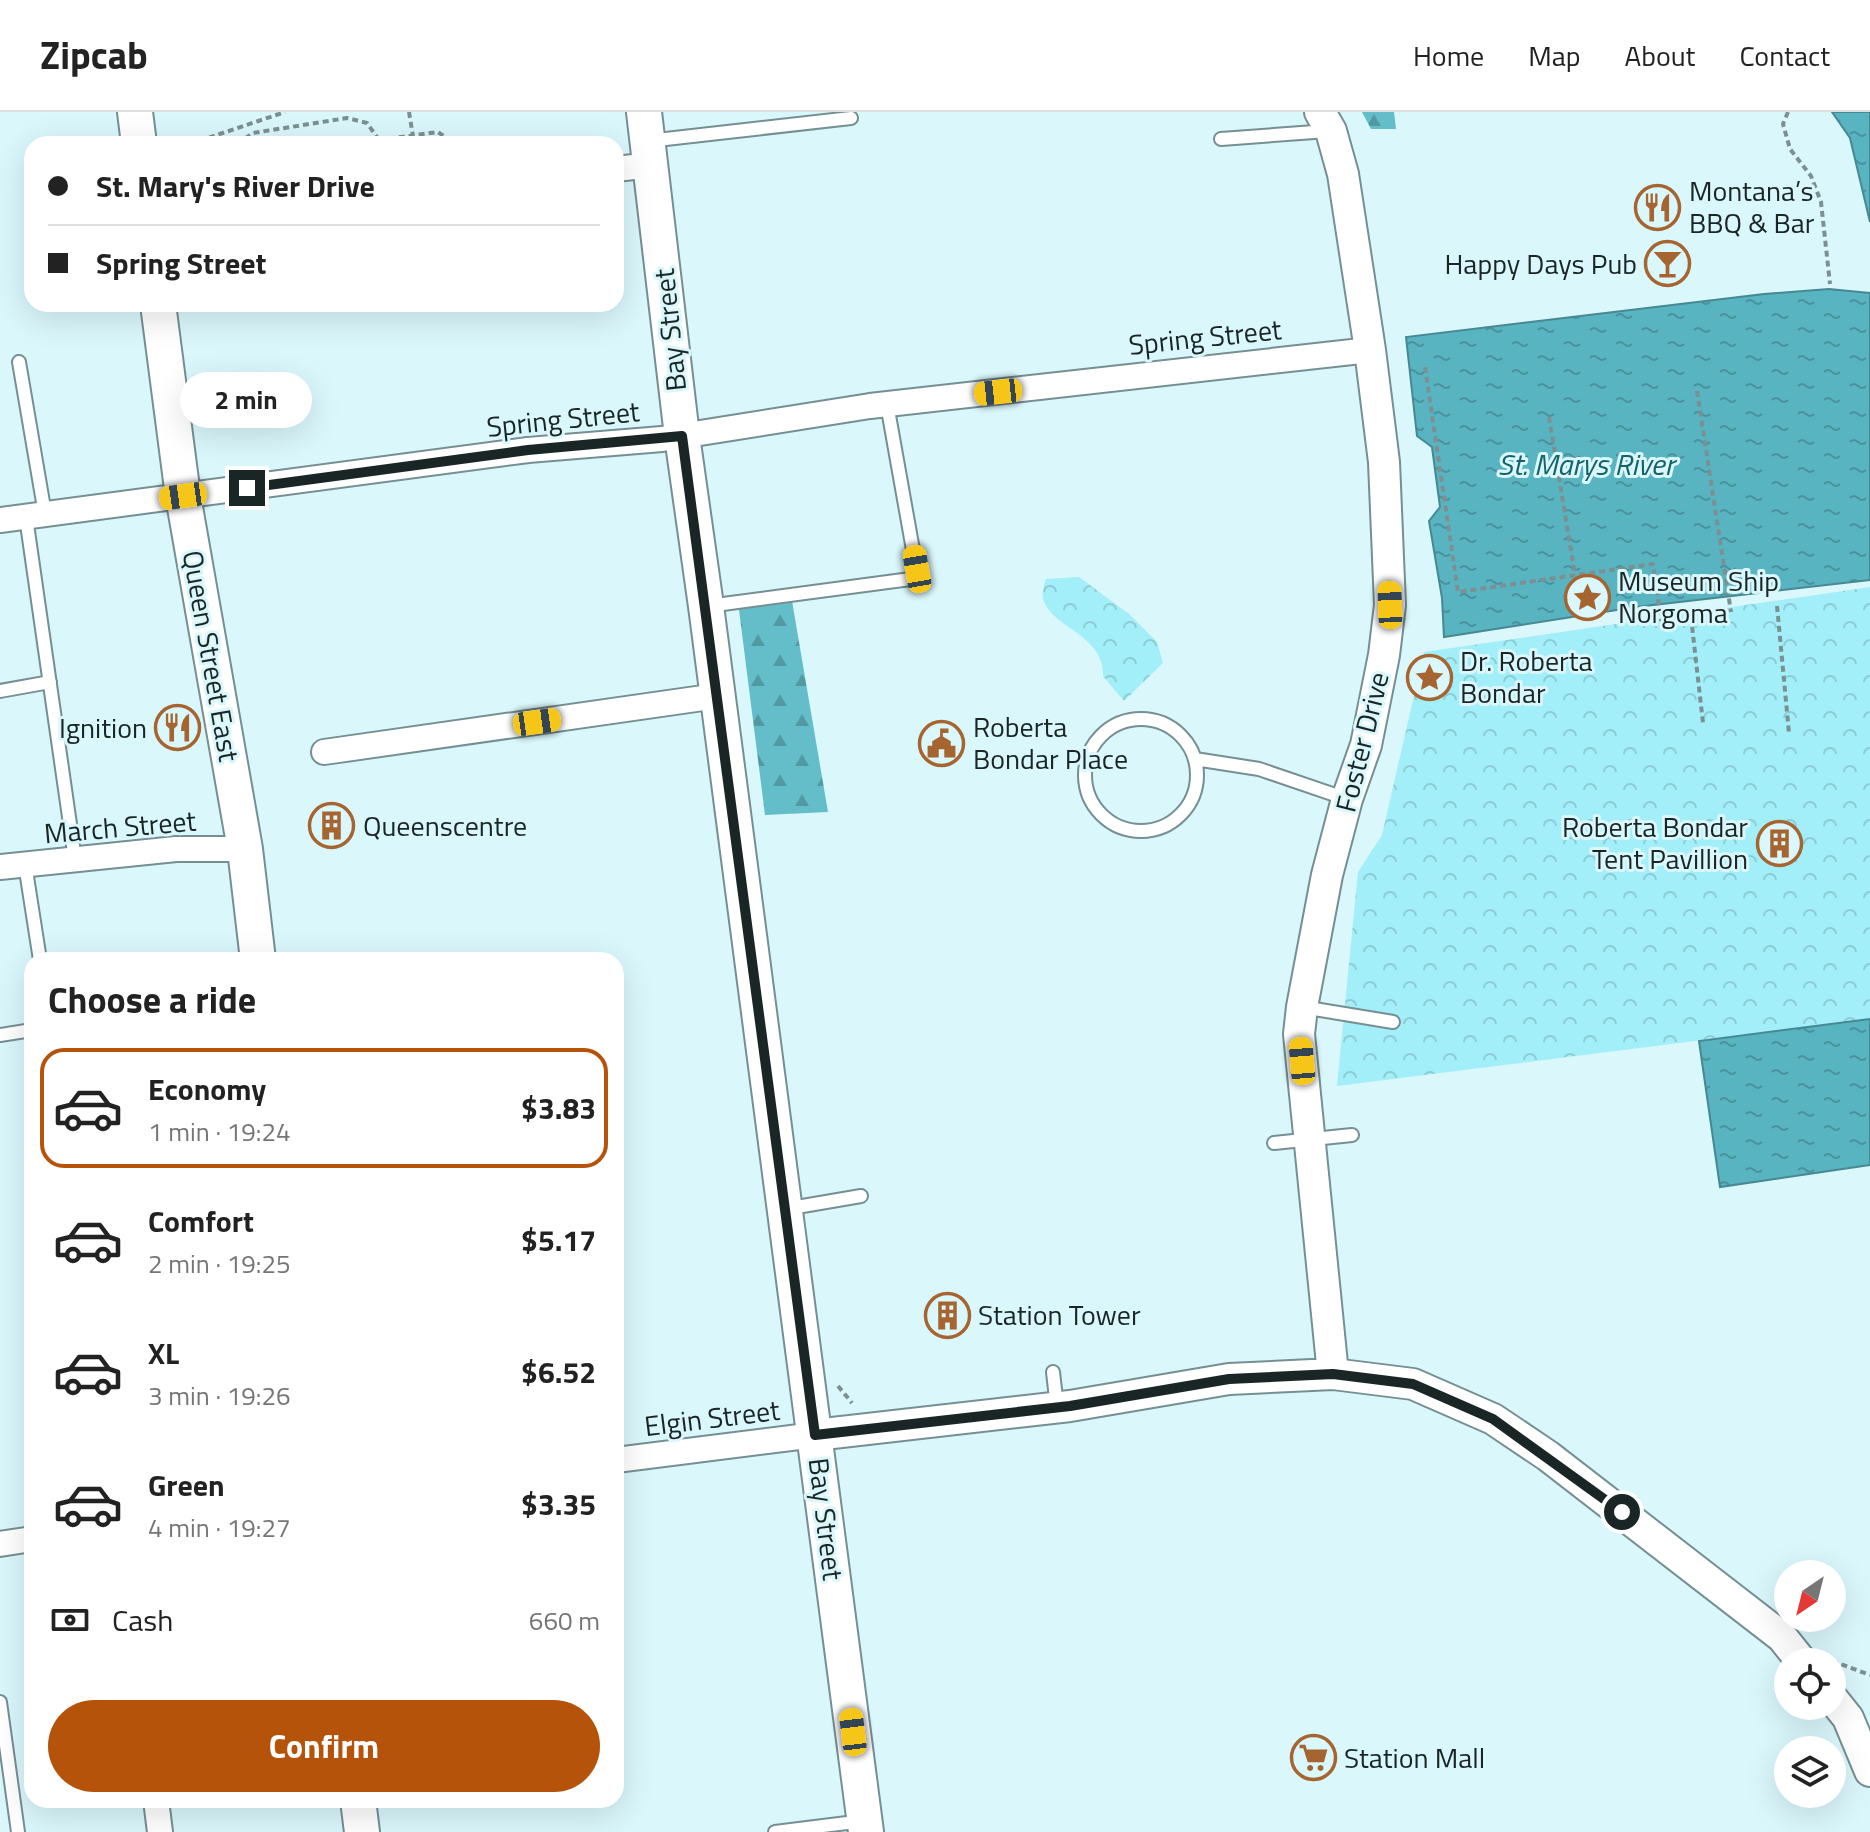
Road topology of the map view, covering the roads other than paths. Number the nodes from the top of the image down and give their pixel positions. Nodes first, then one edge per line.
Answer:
1 (135, 112) edge
2 (851, 118) dead end
3 (1325, 121) edge
4 (138, 136) edge
5 (647, 139) edge
6 (1221, 139) dead end
7 (624, 161) edge
8 (159, 312) edge
9 (1370, 350) junction
10 (19, 362) dead end
11 (887, 404) junction
12 (682, 436) junction
13 (183, 496) junction
14 (36, 516) junction
15 (0, 520) edge
16 (706, 606) junction
17 (50, 682) junction
18 (0, 691) edge
19 (717, 696) junction
20 (324, 752) dead end
21 (1195, 759) junction
22 (1347, 799) junction
23 (245, 849) junction
24 (75, 859) junction
25 (25, 864) junction
26 (0, 867) edge
27 (39, 952) edge
28 (257, 952) edge
29 (1302, 1007) junction
30 (1393, 1022) dead end
31 (24, 1031) edge
32 (0, 1035) edge
33 (1352, 1135) dead end
34 (1308, 1140) junction
35 (1274, 1143) dead end
36 (861, 1196) dead end
37 (785, 1209) junction
38 (1053, 1372) dead end
39 (1333, 1374) junction
40 (1057, 1407) junction
41 (815, 1435) junction
42 (624, 1459) edge
43 (24, 1540) edge
44 (0, 1544) edge
45 (1791, 1648) edge
46 (0, 1702) edge
47 (1846, 1716) edge
48 (1870, 1771) edge
49 (157, 1808) edge
50 (359, 1808) edge
51 (865, 1826) edge
52 (18, 1832) edge
53 (160, 1832) edge
54 (362, 1832) edge
55 (775, 1832) edge

1 - 4 main road
2 - 5 lane
3 - 6 lane
3 - 9 street, Foster Drive
5 - 7 street
5 - 12 main road, Bay Street
8 - 13 main road, Queen Street East
9 - 11 street, Spring Street
9 - 22 street, Foster Drive
10 - 14 lane
11 - 12 street, Spring Street
11 - 16 lane
12 - 13 street, Spring Street
12 - 16 main road, Bay Street
13 - 14 street, Spring Street
13 - 23 main road, Queen Street East
14 - 15 street, Spring Street
14 - 17 lane
16 - 19 main road, Bay Street
17 - 18 lane
17 - 24 lane
19 - 20 street
19 - 37 main road, Bay Street
21 - 21 lane
21 - 22 lane
22 - 29 street, Foster Drive
23 - 24 street, March Street
23 - 28 main road, Queen Street East
24 - 25 street, March Street
25 - 26 street, March Street
25 - 27 lane
29 - 30 lane
29 - 34 street, Foster Drive
31 - 32 lane
33 - 34 lane
34 - 35 lane
34 - 39 street, Foster Drive
36 - 37 lane
37 - 41 main road, Bay Street
38 - 40 lane
39 - 40 street
39 - 45 street
40 - 41 street
41 - 42 street, Elgin Street
41 - 51 main road, Bay Street
43 - 44 street
46 - 52 lane
47 - 48 street
49 - 53 street
50 - 54 main road
51 - 55 lane

